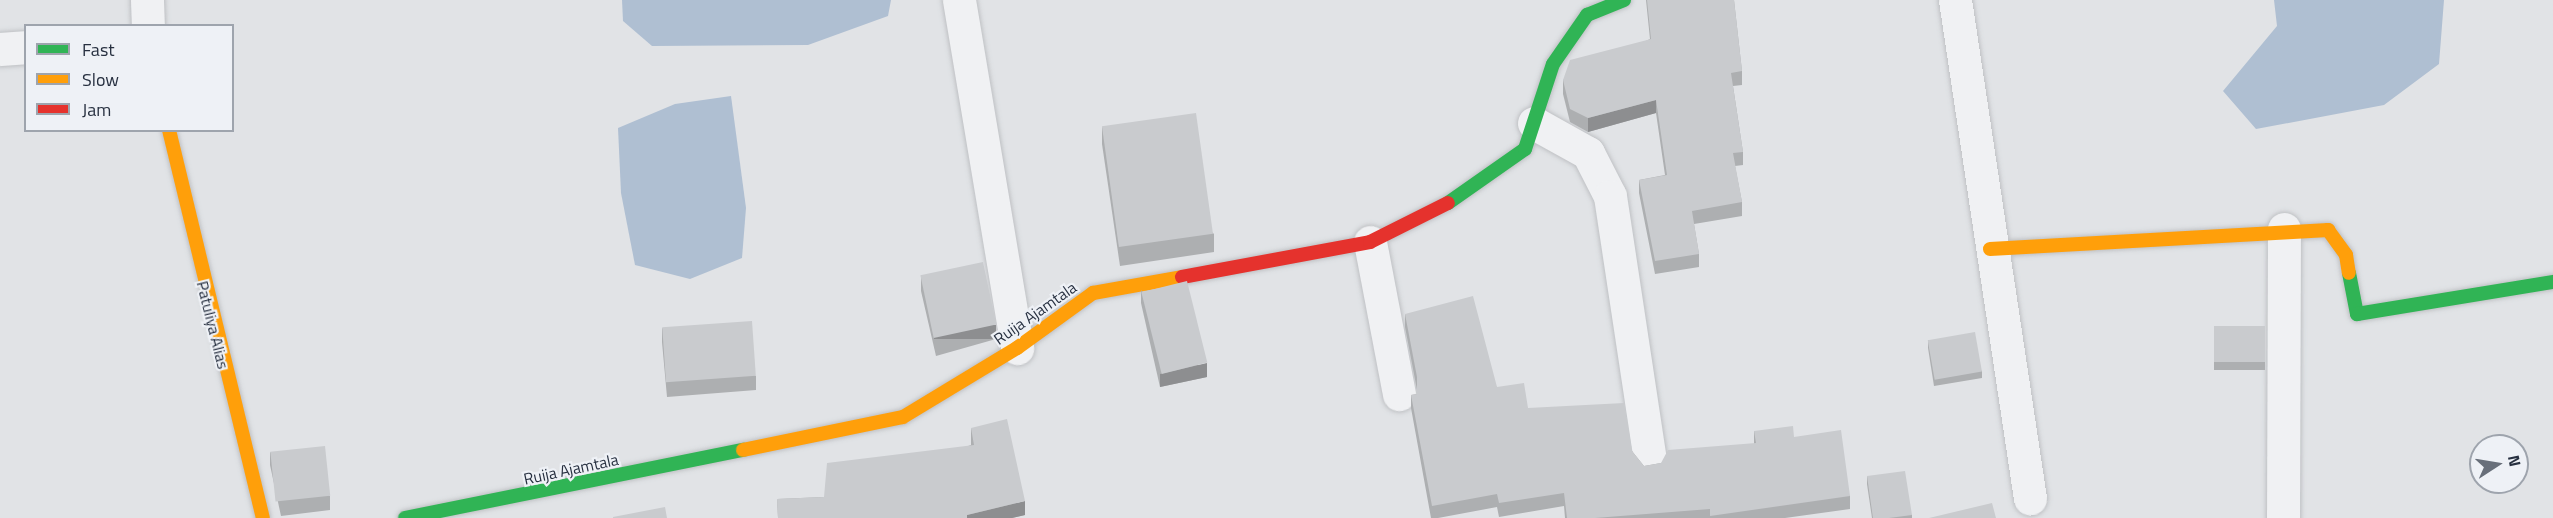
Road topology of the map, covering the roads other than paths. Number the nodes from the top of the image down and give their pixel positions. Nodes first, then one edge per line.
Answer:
1 (147, 0) edge
2 (959, 0) edge
3 (1624, 0) edge
4 (1955, 0) edge
5 (148, 24) edge
6 (24, 47) edge
7 (0, 49) edge
8 (1534, 123) junction
9 (169, 132) edge
10 (2284, 229) junction
11 (1370, 242) junction
12 (1990, 249) junction
13 (2553, 282) edge
14 (1017, 348) junction
15 (1399, 394) dead end
16 (1650, 461) dead end
17 (2030, 498) dead end
18 (424, 517) edge
19 (263, 518) edge
20 (2283, 518) edge

1 - 5 street
2 - 14 street
3 - 8 street, Ruija Ajamtala
4 - 12 street
6 - 7 street
8 - 11 street, Ruija Ajamtala
8 - 16 street
9 - 19 street, Patuliya Alias
10 - 12 street
10 - 13 street
10 - 20 street
11 - 14 street, Ruija Ajamtala
11 - 15 street
12 - 17 street
14 - 18 street, Ruija Ajamtala

